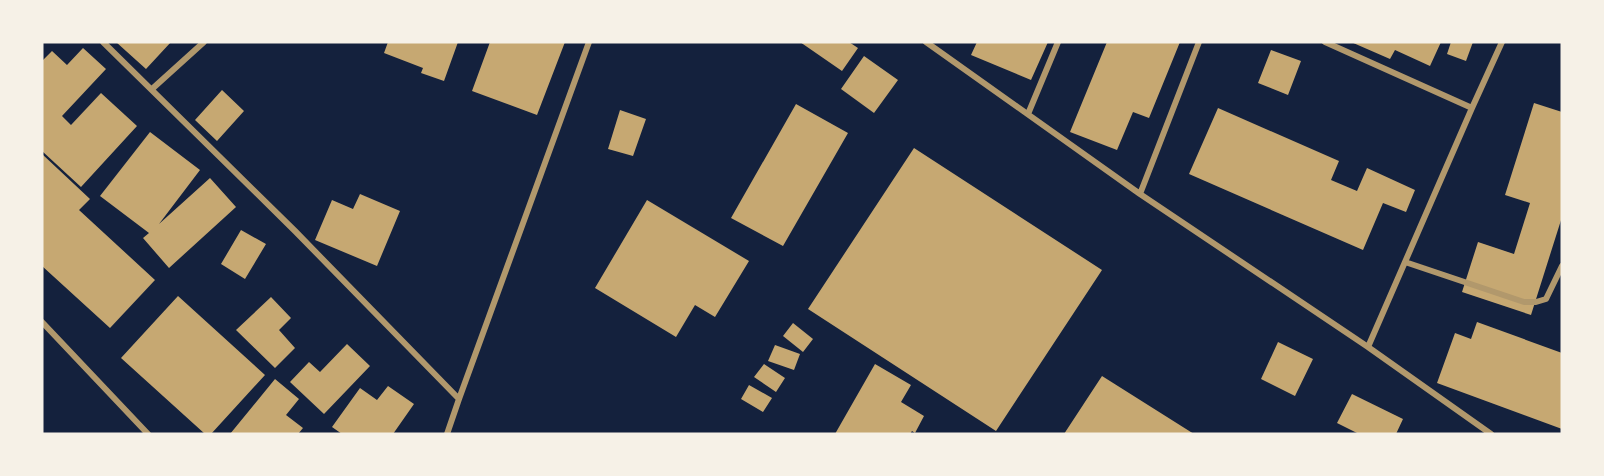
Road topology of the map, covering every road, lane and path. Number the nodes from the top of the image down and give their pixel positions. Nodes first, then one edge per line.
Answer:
1 (103, 42) edge
2 (204, 42) edge
3 (589, 42) edge
4 (926, 42) edge
5 (1058, 42) edge
6 (1199, 42) edge
7 (1325, 42) edge
8 (1502, 42) edge
9 (152, 89) junction
10 (1472, 108) junction
11 (1028, 114) junction
12 (1140, 194) junction
13 (1405, 262) junction
14 (1562, 266) edge
15 (42, 322) edge
16 (1368, 347) junction
17 (459, 399) junction
18 (148, 434) edge
19 (447, 434) edge
20 (1491, 434) edge

1 - 9 street
2 - 9 street
3 - 17 street
4 - 11 street
5 - 11 street
6 - 12 street
7 - 10 street
8 - 10 street
9 - 17 street
10 - 13 street
11 - 12 street
12 - 16 street
13 - 14 street
13 - 16 street
15 - 18 street
16 - 20 street
17 - 19 street

